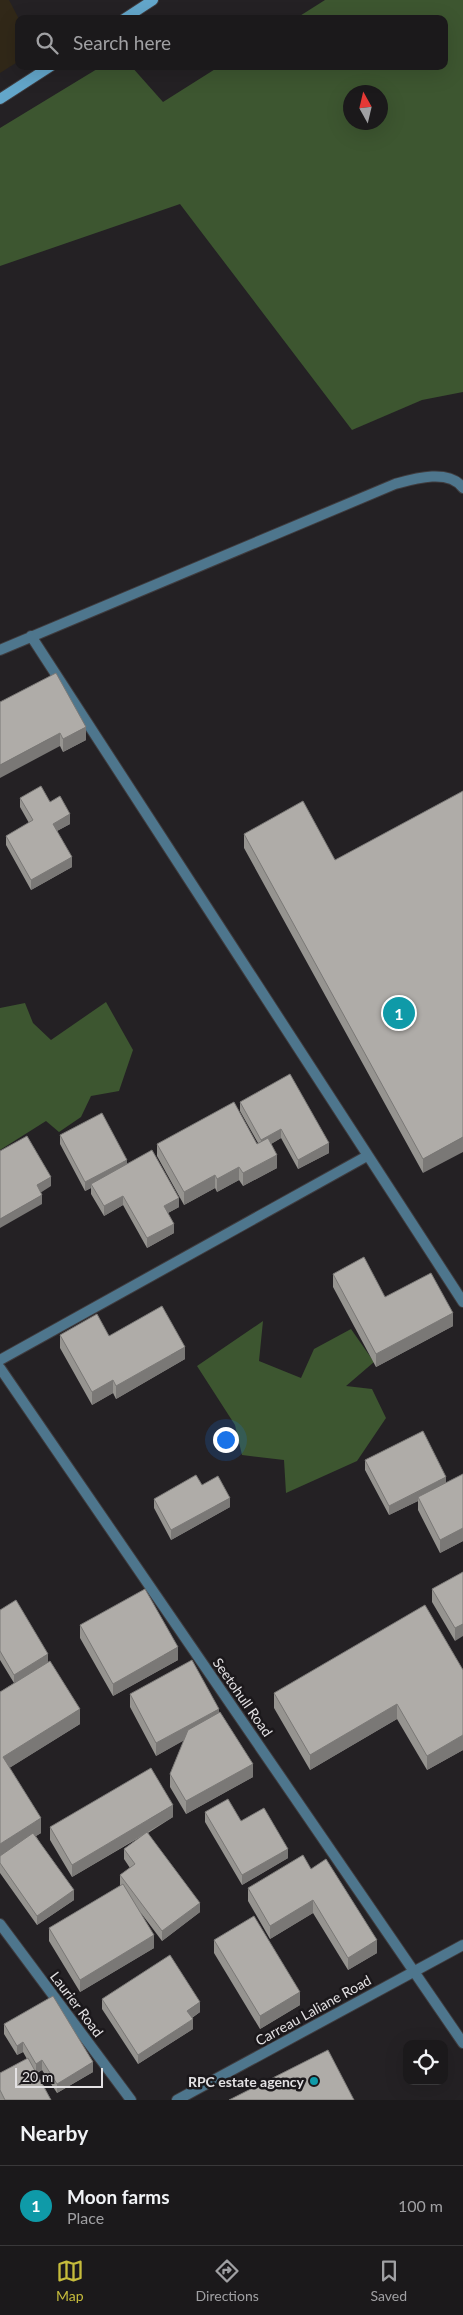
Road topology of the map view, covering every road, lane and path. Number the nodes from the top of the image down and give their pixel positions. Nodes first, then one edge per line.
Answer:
1 (153, 0) edge
2 (130, 15) edge
3 (45, 70) edge
4 (0, 99) edge
5 (463, 488) edge
6 (31, 636) junction
7 (0, 650) edge
8 (368, 1156) junction
9 (463, 1302) edge
10 (0, 1360) edge
11 (0, 1368) edge
12 (0, 1924) edge
13 (463, 1945) edge
14 (415, 1971) junction
15 (463, 2044) edge
16 (131, 2100) edge
17 (177, 2100) edge

1 - 2 main road
3 - 4 main road
5 - 6 street
6 - 7 street
6 - 8 street
8 - 9 street
8 - 10 street
11 - 14 street, Seetohull Road
12 - 16 street, Laurier Road
13 - 14 street, Carreau Laliane Road
14 - 15 street, Seetohull Road
14 - 17 street, Carreau Laliane Road

